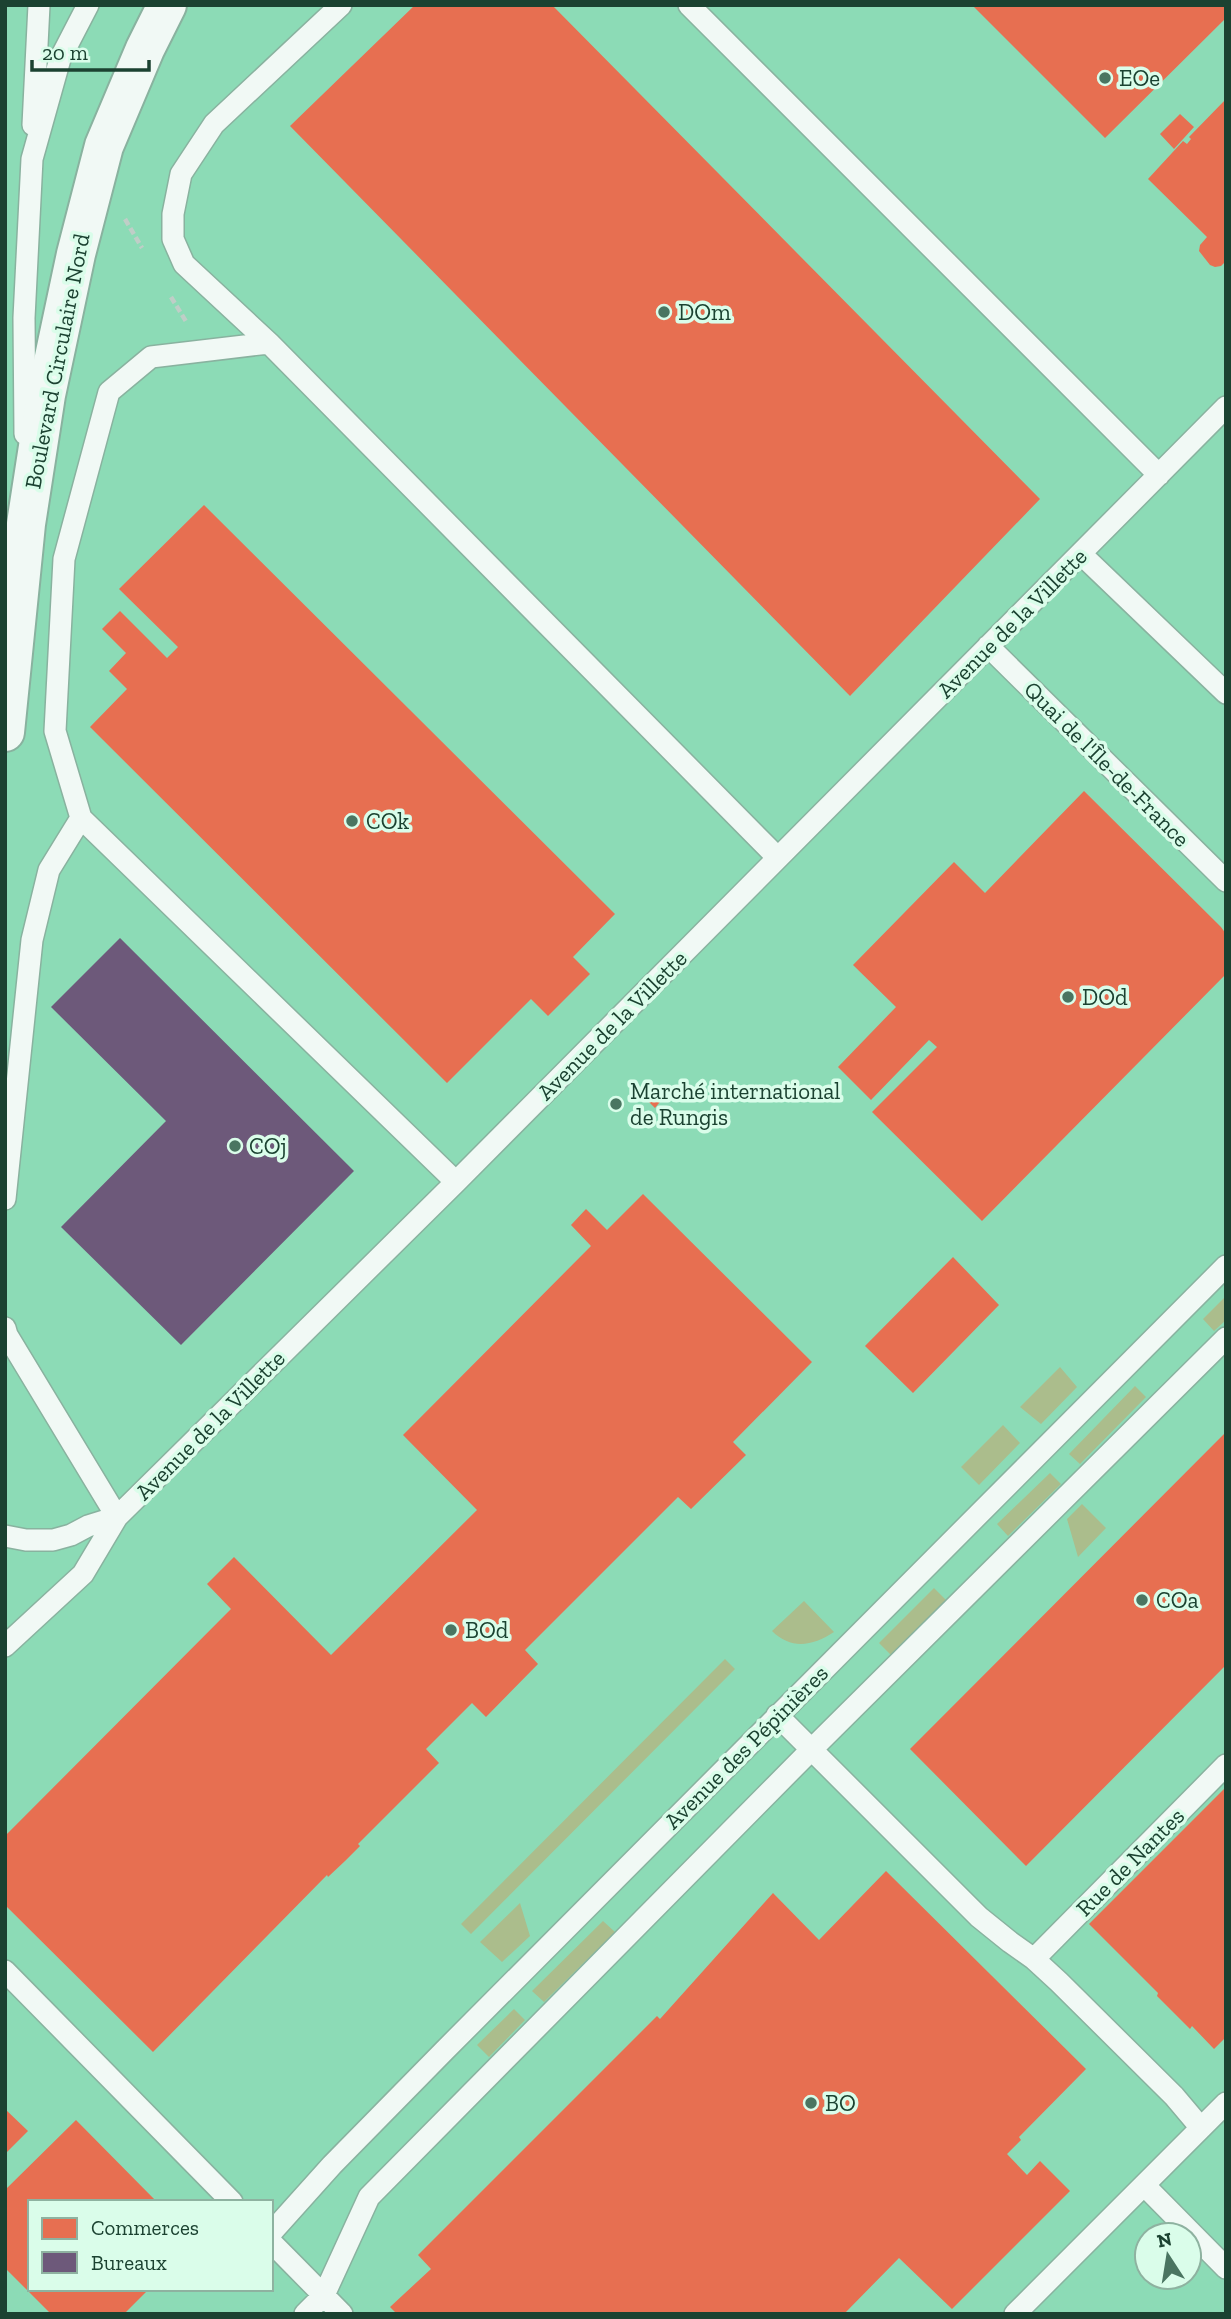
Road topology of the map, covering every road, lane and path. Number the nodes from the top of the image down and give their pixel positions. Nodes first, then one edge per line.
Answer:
1 (39, 5) edge
2 (88, 5) edge
3 (167, 5) edge
4 (341, 5) edge
5 (689, 5) edge
6 (32, 159) junction
7 (269, 343) junction
8 (1226, 407) edge
9 (1159, 475) junction
10 (26, 524) junction
11 (1081, 554) junction
12 (988, 646) junction
13 (1226, 693) edge
14 (5, 732) edge
15 (80, 818) junction
16 (777, 858) junction
17 (1226, 881) edge
18 (456, 1182) junction
19 (5, 1199) edge
20 (1226, 1266) edge
21 (5, 1328) edge
22 (1226, 1338) edge
23 (117, 1517) junction
24 (5, 1536) edge
25 (5, 1646) edge
26 (778, 1715) junction
27 (811, 1750) junction
28 (1226, 1765) edge
29 (1034, 1958) junction
30 (5, 1971) edge
31 (1226, 2103) edge
32 (1201, 2128) junction
33 (1144, 2185) junction
34 (230, 2200) edge
35 (273, 2231) edge
36 (273, 2244) edge
37 (1226, 2268) edge
38 (324, 2295) junction
39 (305, 2314) edge
40 (342, 2314) edge
41 (1015, 2314) edge

1 - 6 lane
2 - 6 lane
3 - 10 street, Boulevard Circulaire Nord
4 - 7 lane
5 - 9 lane
6 - 10 lane
7 - 15 lane
7 - 16 lane
8 - 9 lane, Avenue de la Villette
9 - 11 lane, Avenue de la Villette
10 - 14 street, Boulevard Circulaire Nord
11 - 12 lane, Avenue de la Villette
11 - 13 lane
12 - 16 lane, Avenue de la Villette
12 - 17 lane, Quai de l'Île-de-France
15 - 18 lane
15 - 19 lane
16 - 18 lane, Avenue de la Villette
18 - 23 lane, Avenue de la Villette
20 - 26 lane, Avenue des Pépinières
21 - 23 lane
22 - 27 lane
23 - 24 lane
23 - 25 lane, Avenue de la Villette
26 - 27 lane
26 - 35 lane, Avenue des Pépinières
27 - 29 lane
27 - 38 lane
28 - 29 lane, Rue de Nantes
29 - 32 lane
30 - 34 lane
31 - 32 lane
32 - 33 lane
33 - 37 lane
33 - 41 lane
36 - 38 lane
38 - 39 lane
38 - 40 lane

